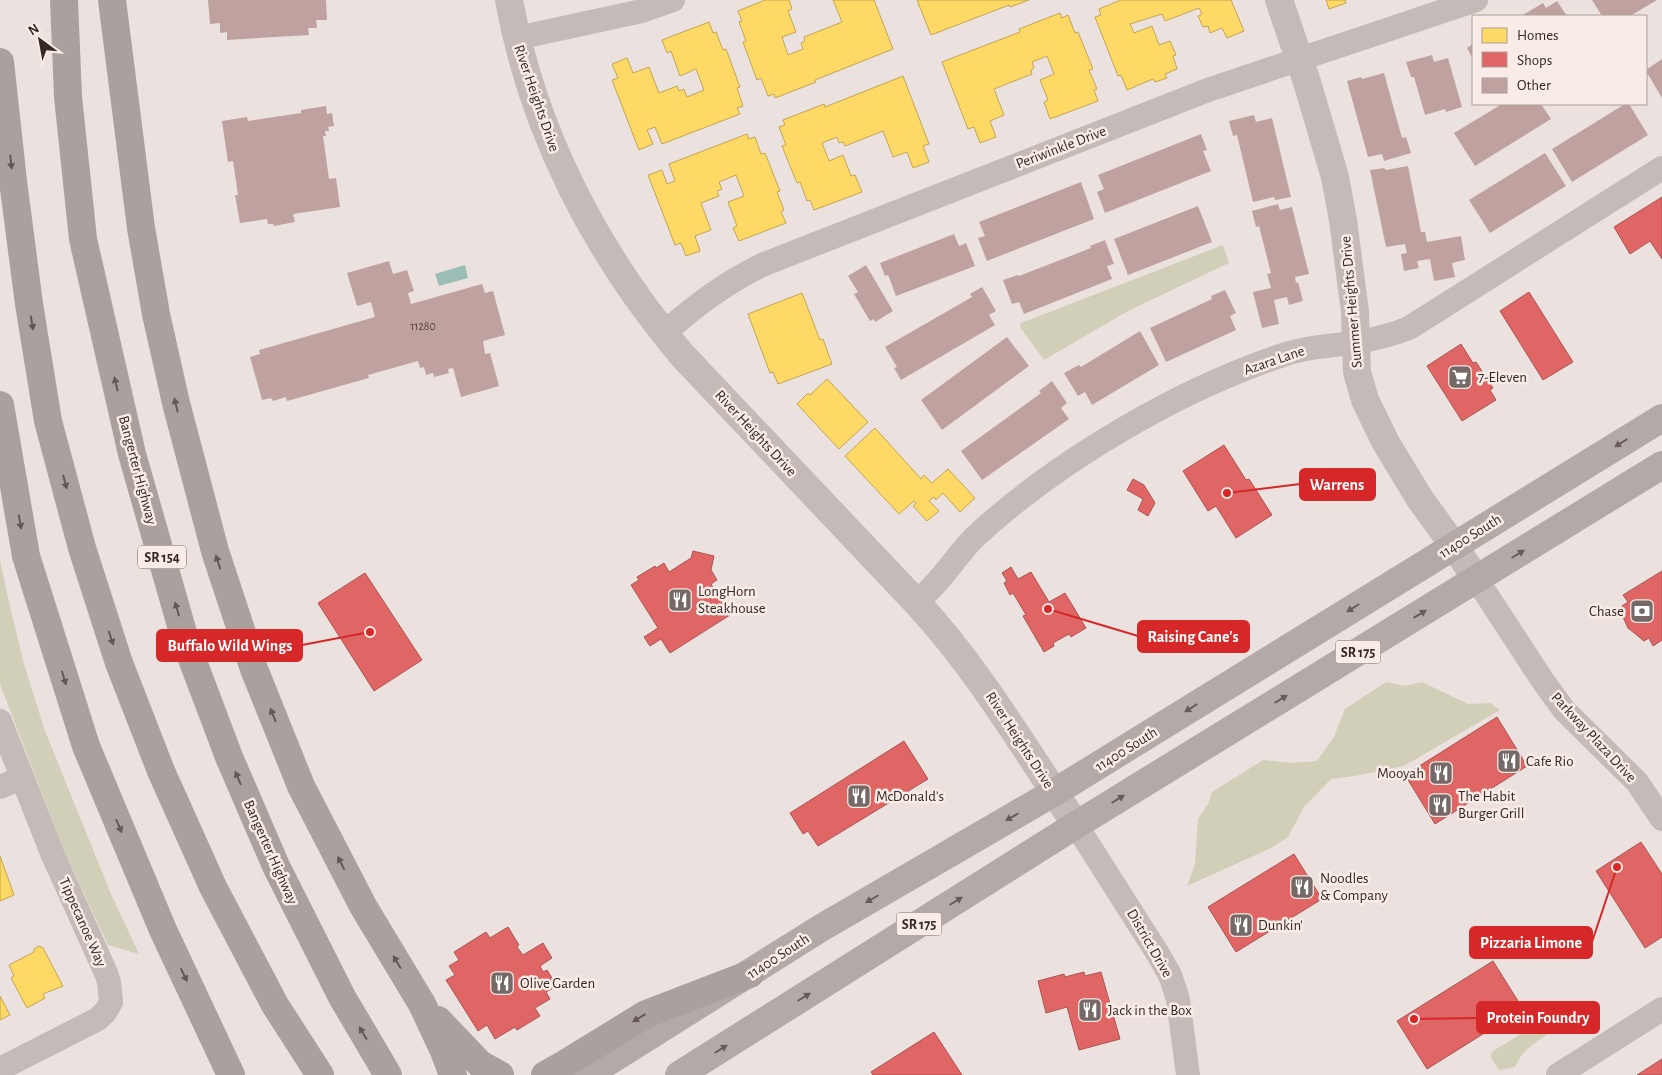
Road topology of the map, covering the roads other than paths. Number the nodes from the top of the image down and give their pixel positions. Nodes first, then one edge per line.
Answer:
1 (64, 0) edge
2 (112, 0) edge
3 (509, 0) edge
4 (673, 0) edge
5 (1279, 0) edge
6 (1476, 0) edge
7 (517, 38) junction
8 (1299, 60) junction
9 (0, 62) edge
10 (1662, 168) edge
11 (664, 333) junction
12 (1356, 342) junction
13 (0, 405) edge
14 (1662, 418) edge
15 (1662, 465) edge
16 (1454, 546) junction
17 (1477, 580) junction
18 (917, 603) junction
19 (0, 721) edge
20 (22, 778) junction
21 (0, 787) edge
22 (1055, 792) junction
23 (1662, 819) edge
24 (1076, 825) junction
25 (750, 974) junction
26 (422, 1004) junction
27 (1662, 1009) edge
28 (0, 1069) edge
29 (231, 1075) edge
30 (320, 1075) edge
31 (388, 1075) edge
32 (453, 1075) edge
33 (500, 1075) edge
34 (545, 1075) edge
35 (587, 1075) edge
36 (679, 1075) edge
37 (1188, 1075) edge
38 (1558, 1075) edge

31 -> 1 highway, Bangerter Highway / SR 154
26 -> 2 highway
3 - 7 street, River Heights Drive
4 - 7 street
5 - 8 street, Summer Heights Drive
6 - 8 street, Periwinkle Drive
7 - 11 street, River Heights Drive
8 - 11 street, Periwinkle Drive
8 - 12 street, Summer Heights Drive
9 -> 30 highway
10 - 12 street, Azara Lane
11 - 18 street, River Heights Drive
12 - 16 street, Summer Heights Drive
12 - 18 street, Azara Lane
13 -> 29 highway
14 -> 16 main road, 11400 South / SR 175
17 -> 15 main road, SR 175
16 - 17 street, Summer Heights Drive
16 -> 22 main road, 11400 South / SR 175
17 - 23 street, Parkway Plaza Drive
24 -> 17 main road, SR 175
18 - 22 street, River Heights Drive
19 - 20 street, Tippecanoe Way
20 - 21 street
20 - 28 street, Tippecanoe Way
22 - 24 street, River Heights Drive
22 -> 25 main road, 11400 South / SR 175
36 -> 24 main road, SR 175
24 - 37 street, District Drive
25 -> 34 highway
25 - 35 main road, 11400 South / SR 175
26 - 32 highway
26 - 33 highway
27 - 38 street

